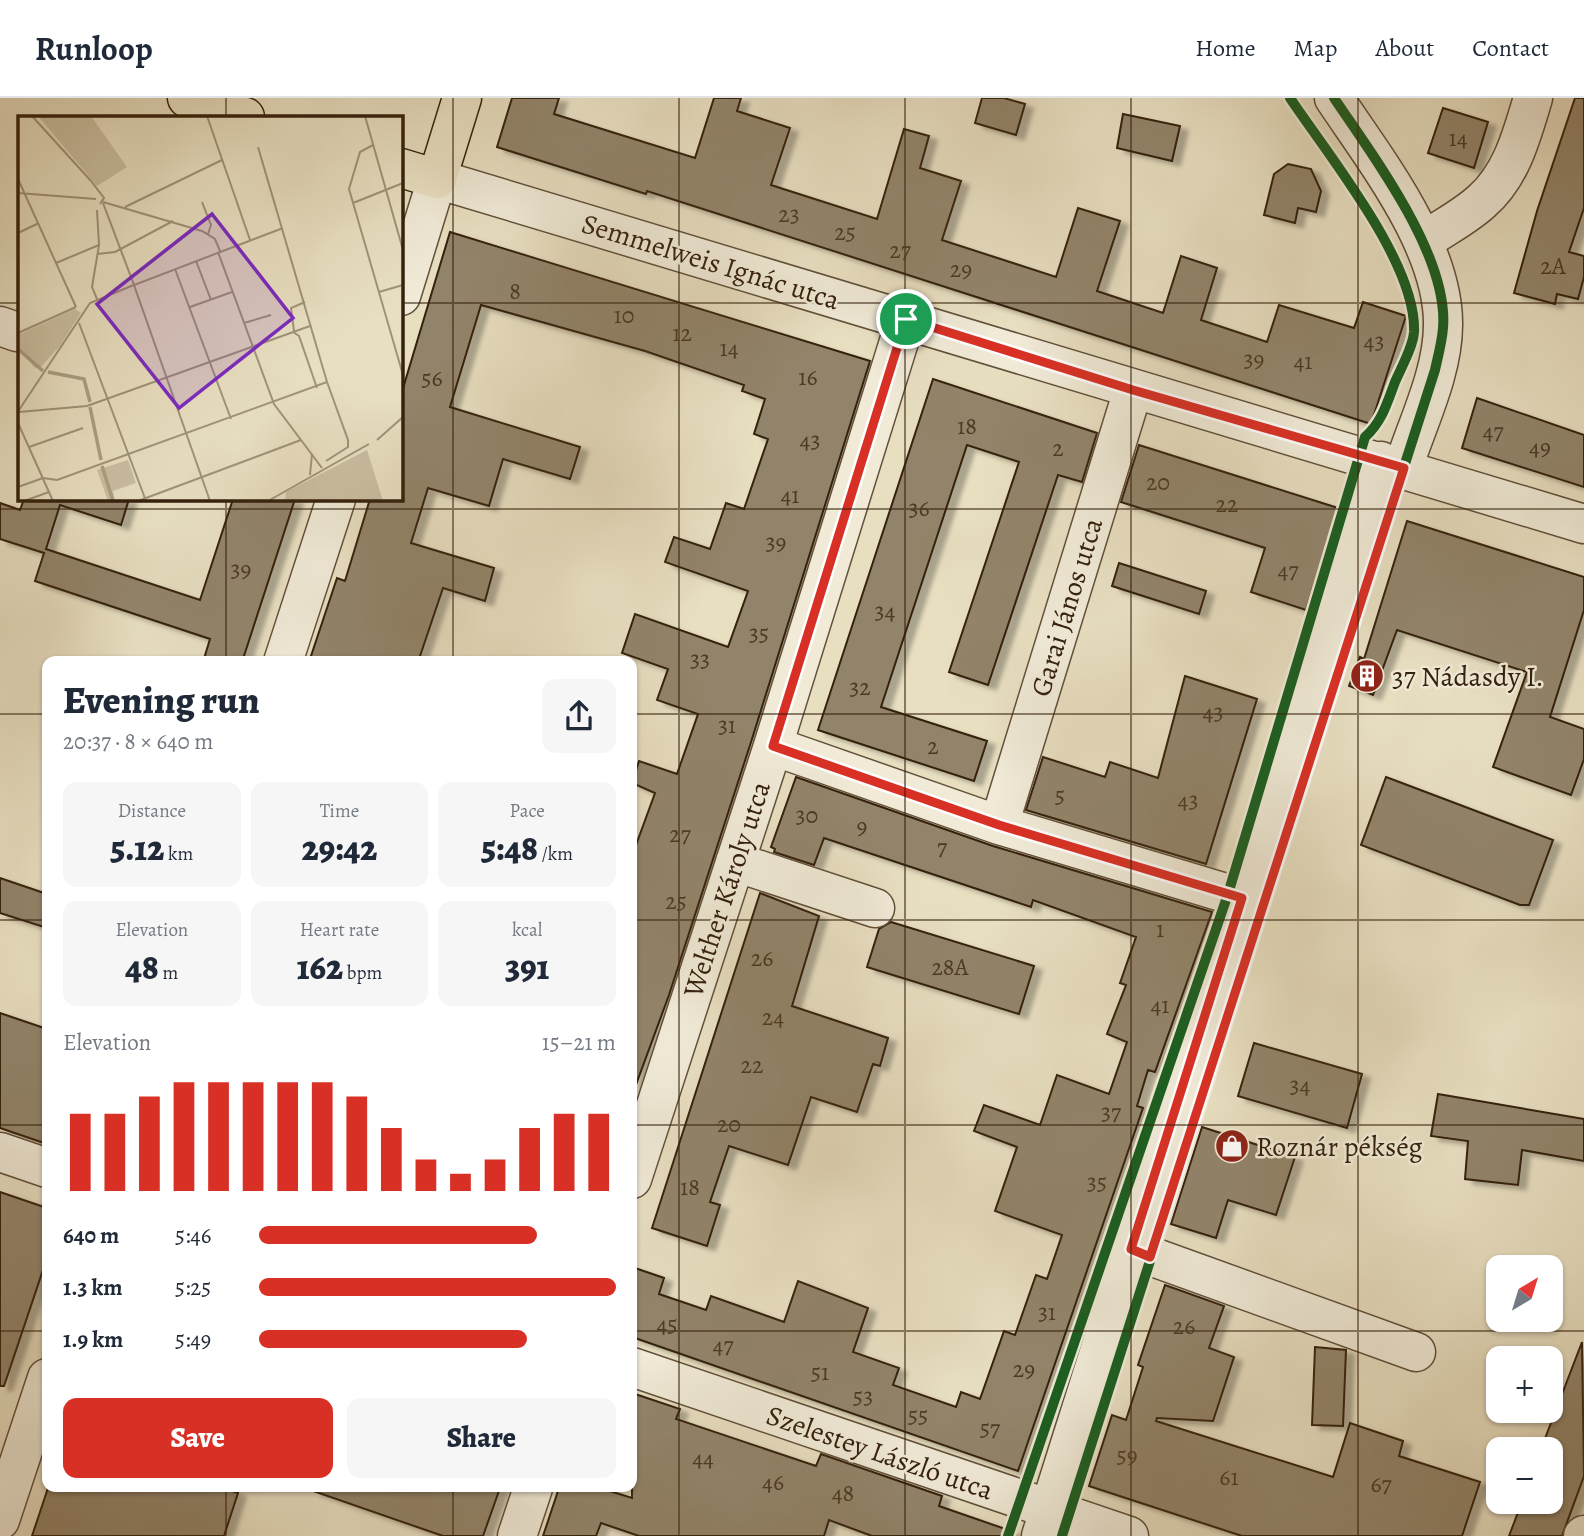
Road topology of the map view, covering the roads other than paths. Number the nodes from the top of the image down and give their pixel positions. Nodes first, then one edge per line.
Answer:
1 (187, 98) edge
2 (462, 98) edge
3 (1334, 98) edge
4 (1532, 98) edge
5 (242, 116) edge
6 (402, 168) edge
7 (437, 179) junction
8 (1423, 242) junction
9 (402, 293) edge
10 (906, 319) junction
11 (1133, 390) junction
12 (1392, 465) junction
13 (336, 500) edge
14 (1584, 524) edge
15 (285, 656) edge
16 (773, 746) junction
17 (999, 825) junction
18 (735, 862) junction
19 (1242, 898) junction
20 (875, 908) dead end
21 (0, 1152) edge
22 (637, 1164) edge
23 (42, 1166) edge
24 (1131, 1249) junction
25 (1416, 1352) dead end
26 (637, 1369) edge
27 (42, 1393) edge
28 (532, 1492) edge
29 (0, 1520) edge
30 (1045, 1523) edge
31 (517, 1536) edge
32 (1129, 1536) edge

1 - 5 main road
2 - 7 main road
3 - 8 street
4 - 8 street
6 - 7 main road, Semmelweis Ignác utca
7 - 9 street
7 - 10 street, Semmelweis Ignác utca
8 - 12 street
10 - 11 street, Semmelweis Ignác utca
10 - 16 street, Welther Károly utca
11 - 12 street, Semmelweis Ignác utca
11 - 17 street, Garai János utca
12 - 14 street, Semmelweis Ignác utca
12 - 19 street
13 - 15 street
16 - 17 street
16 - 18 street, Welther Károly utca
17 - 19 street
18 - 20 street
18 - 22 street, Welther Károly utca
19 - 24 street
21 - 23 street
24 - 25 street
24 - 30 street
26 - 30 street, Szelestey László utca
27 - 29 street
28 - 31 street
30 - 32 street, Szelestey László utca

